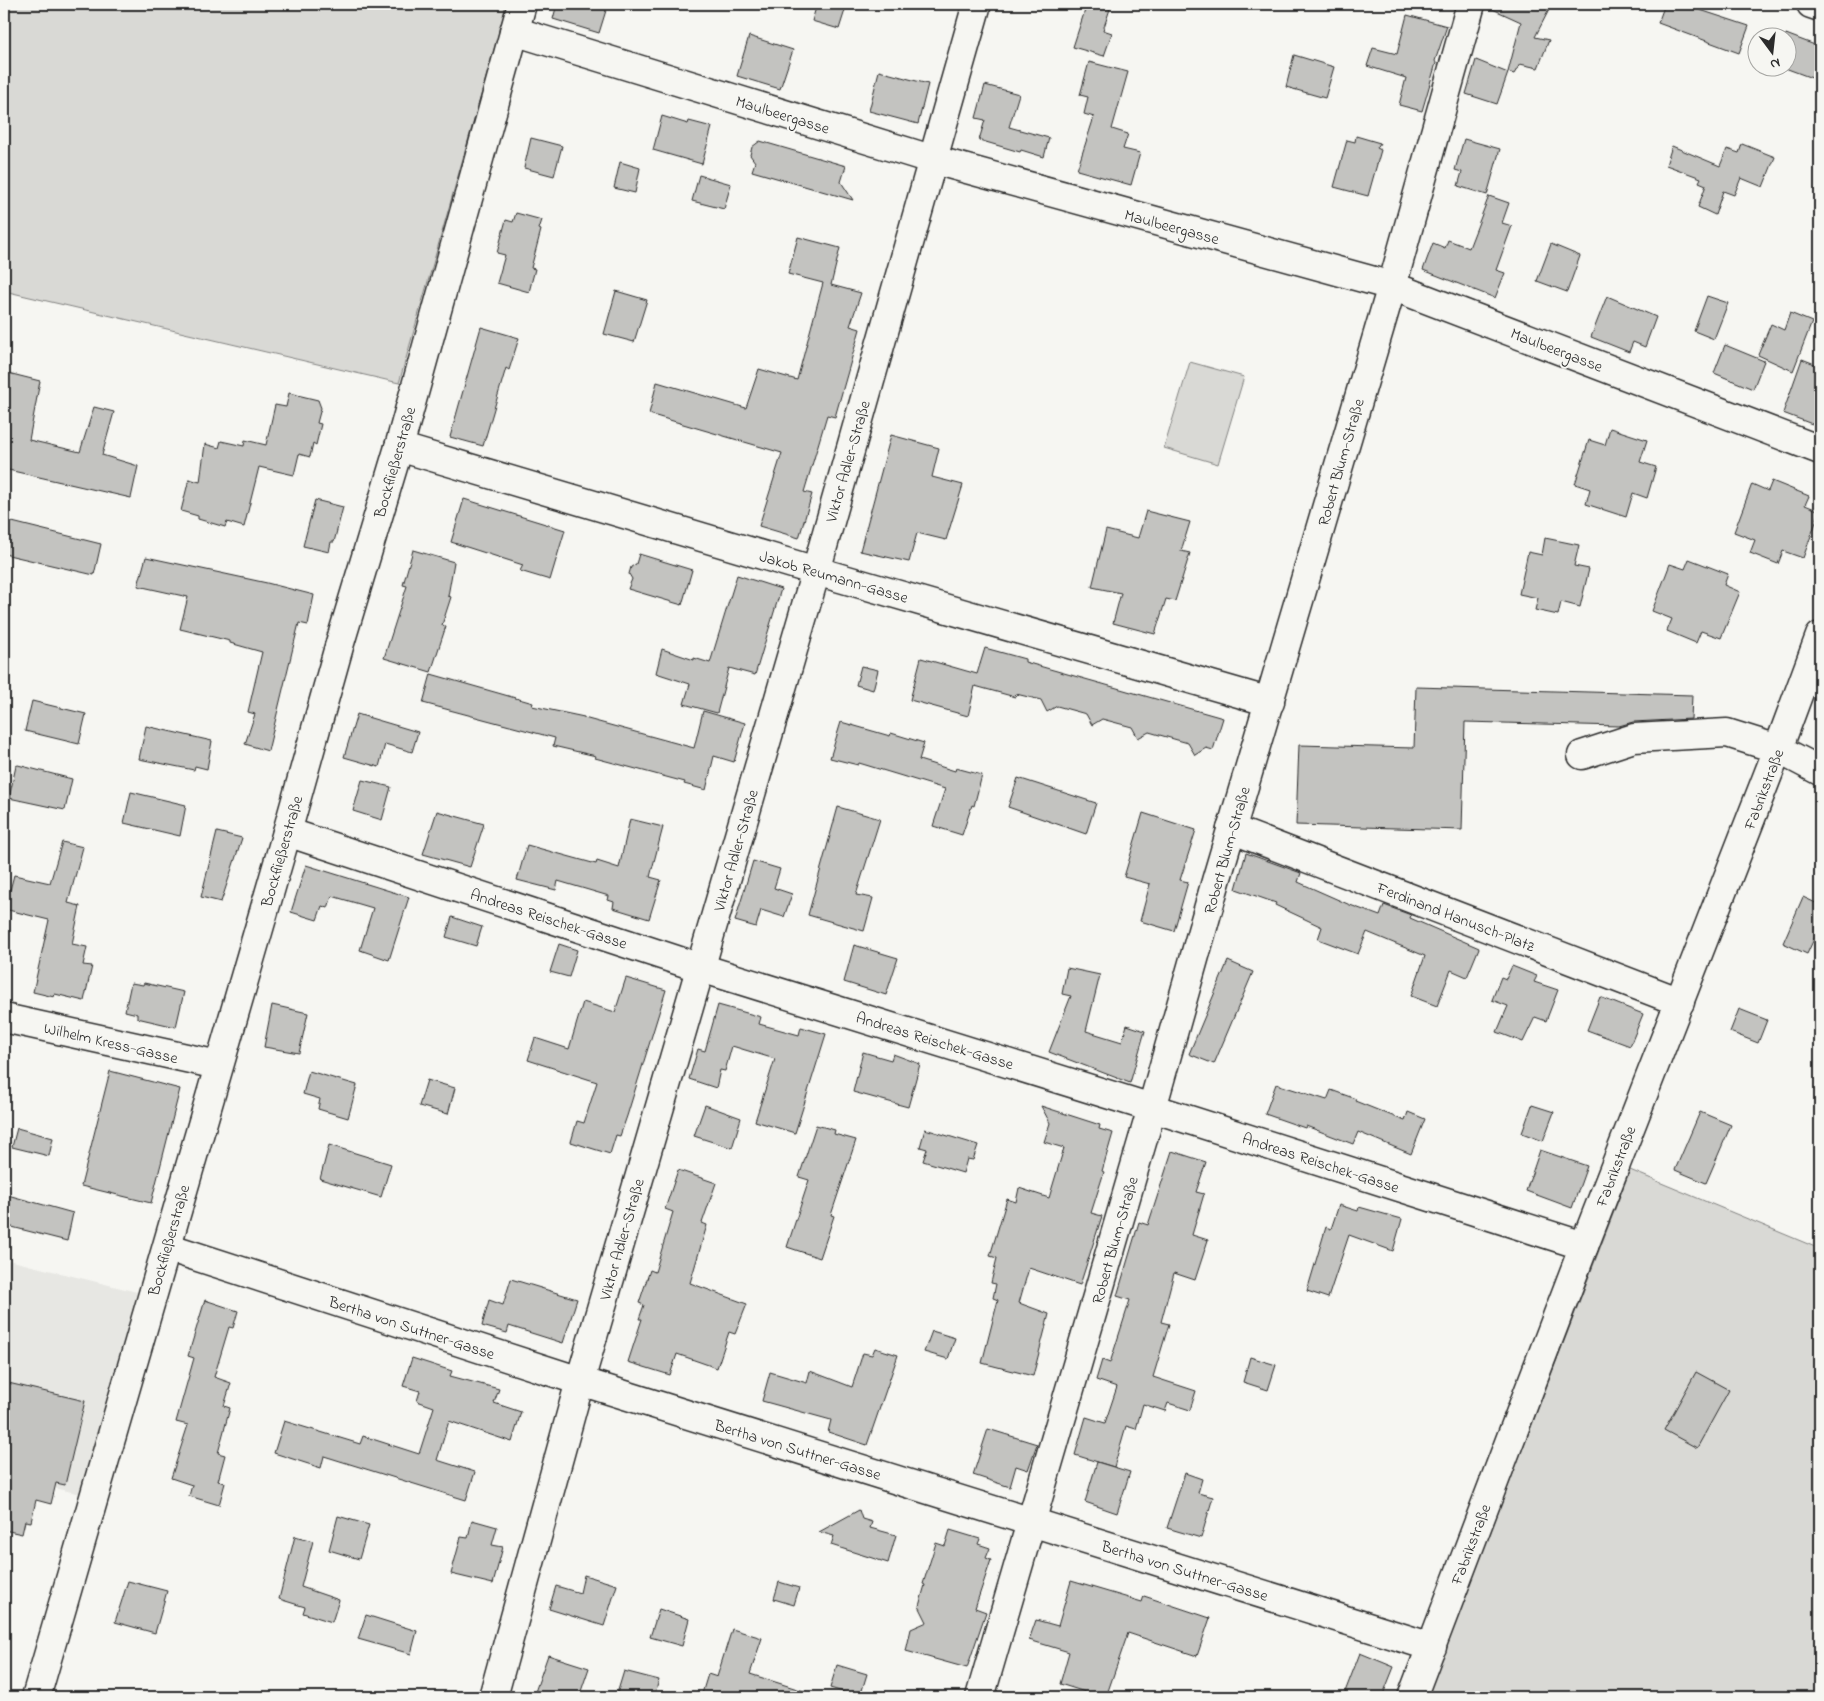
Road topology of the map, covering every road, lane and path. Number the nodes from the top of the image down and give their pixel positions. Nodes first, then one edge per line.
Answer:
1 (522, 4) edge
2 (977, 4) edge
3 (1472, 4) edge
4 (1811, 4) edge
5 (1820, 7) edge
6 (514, 31) junction
7 (934, 160) junction
8 (1392, 286) junction
9 (399, 447) junction
10 (1820, 450) edge
11 (816, 571) junction
12 (1820, 636) edge
13 (1270, 702) junction
14 (1778, 749) junction
15 (1582, 755) dead end
16 (1820, 771) edge
17 (1232, 830) junction
18 (287, 832) junction
19 (701, 968) junction
20 (1680, 1002) junction
21 (4, 1018) edge
22 (218, 1065) junction
23 (1152, 1108) junction
24 (1584, 1246) junction
25 (167, 1247) junction
26 (580, 1381) junction
27 (1031, 1522) junction
28 (1432, 1647) junction
29 (36, 1697) edge
30 (493, 1697) edge
31 (980, 1697) edge
32 (1412, 1697) edge

1 - 6 street, Bockfließerstraße
2 - 7 street, Viktor Adler-Straße
3 - 8 street, Robert Blum-Straße
4 - 5 street
6 - 7 street, Maulbeergasse
6 - 9 street, Bockfließerstraße
7 - 8 street, Maulbeergasse
7 - 11 street, Viktor Adler-Straße
8 - 10 street, Maulbeergasse
8 - 13 street, Robert Blum-Straße
9 - 11 street, Jakob Reumann-Gasse
9 - 18 street, Bockfließerstraße
11 - 13 street, Jakob Reumann-Gasse
11 - 19 street, Viktor Adler-Straße
12 - 14 street, Fabrikstraße
13 - 17 street, Robert Blum-Straße
14 - 15 street
14 - 16 street
14 - 20 street, Fabrikstraße
17 - 20 street, Ferdinand Hanusch-Platz
17 - 23 street, Robert Blum-Straße
18 - 19 street, Andreas Reischek-Gasse
18 - 22 street, Bockfließerstraße
19 - 23 street, Andreas Reischek-Gasse
19 - 26 street, Viktor Adler-Straße
20 - 24 street, Fabrikstraße
21 - 22 street, Wilhelm Kress-Gasse
22 - 25 street, Bockfließerstraße
23 - 24 street, Andreas Reischek-Gasse
23 - 27 street, Robert Blum-Straße
24 - 28 street, Fabrikstraße
25 - 26 street, Bertha von Suttner-Gasse
25 - 29 street, Bockfließerstraße
26 - 27 street, Bertha von Suttner-Gasse
26 - 30 street, Viktor Adler-Straße
27 - 28 street, Bertha von Suttner-Gasse
27 - 31 street, Robert Blum-Straße
28 - 32 street, Fabrikstraße

